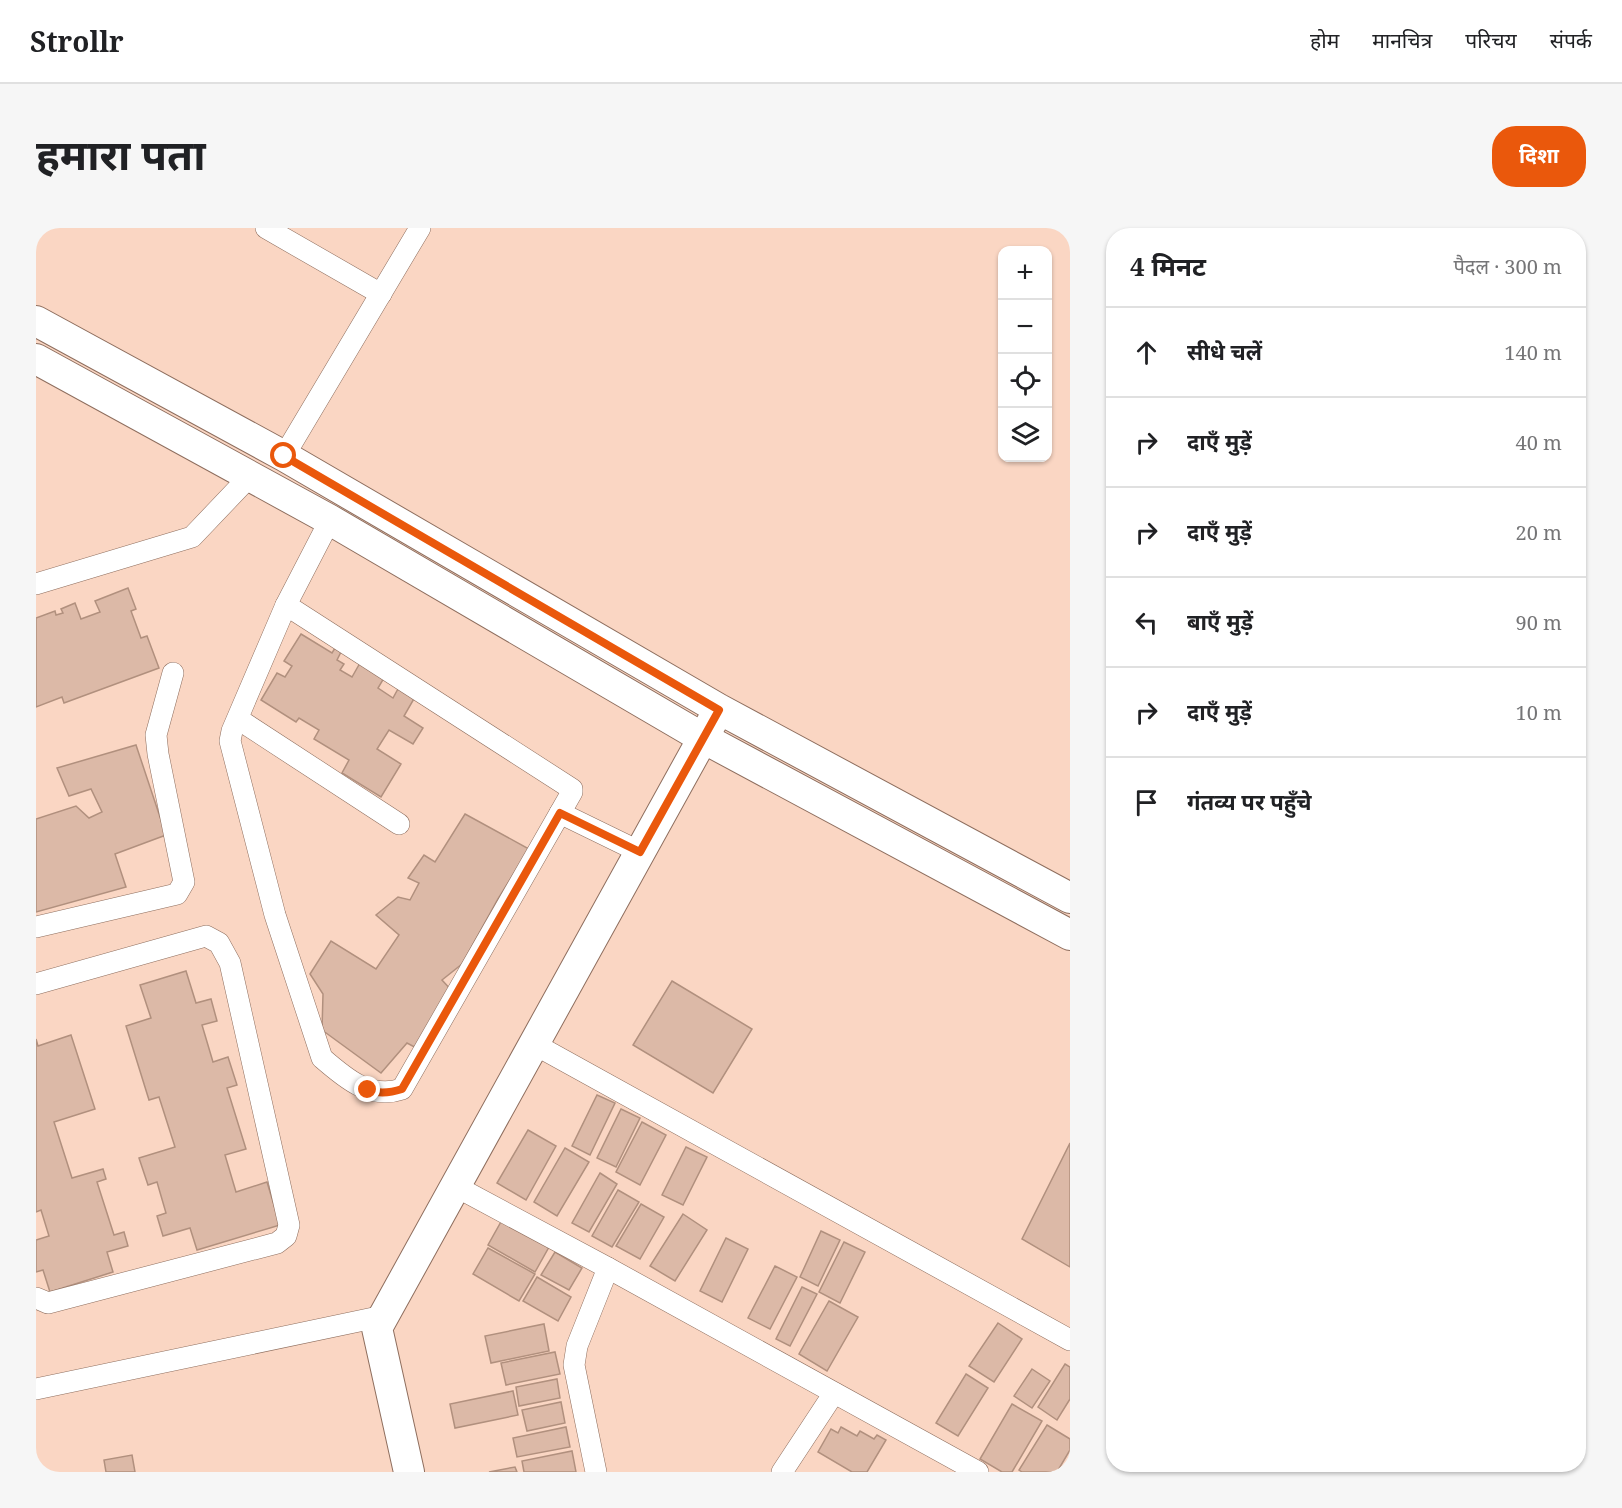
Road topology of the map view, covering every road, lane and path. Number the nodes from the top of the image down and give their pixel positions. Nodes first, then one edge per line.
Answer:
1 (266, 228) edge
2 (420, 228) edge
3 (381, 294) junction
4 (36, 321) edge
5 (36, 359) edge
6 (284, 456) junction
7 (250, 476) junction
8 (330, 520) junction
9 (36, 584) edge
10 (286, 605) junction
11 (173, 673) dead end
12 (719, 710) junction
13 (238, 719) junction
14 (703, 738) junction
15 (560, 813) junction
16 (399, 824) dead end
17 (640, 852) junction
18 (1070, 898) edge
19 (36, 927) edge
20 (1070, 935) edge
21 (36, 984) edge
22 (534, 1044) junction
23 (455, 1186) junction
24 (608, 1268) junction
25 (36, 1298) edge
26 (383, 1316) junction
27 (1070, 1340) edge
28 (36, 1389) edge
29 (834, 1394) junction
30 (973, 1471) edge
31 (409, 1472) edge
32 (596, 1472) edge
33 (782, 1472) edge

1 - 3 street
2 - 3 street
3 - 6 street
4 - 6 street
5 - 7 street
6 - 12 street
7 - 8 street
7 - 9 street
8 - 10 street
8 - 14 street
10 - 13 street
10 - 15 street
11 - 19 street
12 - 14 street
12 - 18 street
13 - 15 street
13 - 16 street
14 - 17 street
14 - 20 street
15 - 17 street
17 - 22 street
21 - 25 street
22 - 23 street
22 - 27 street
23 - 24 street
23 - 26 street
24 - 29 street
24 - 32 street
26 - 28 street
26 - 31 street
29 - 30 street
29 - 33 street

